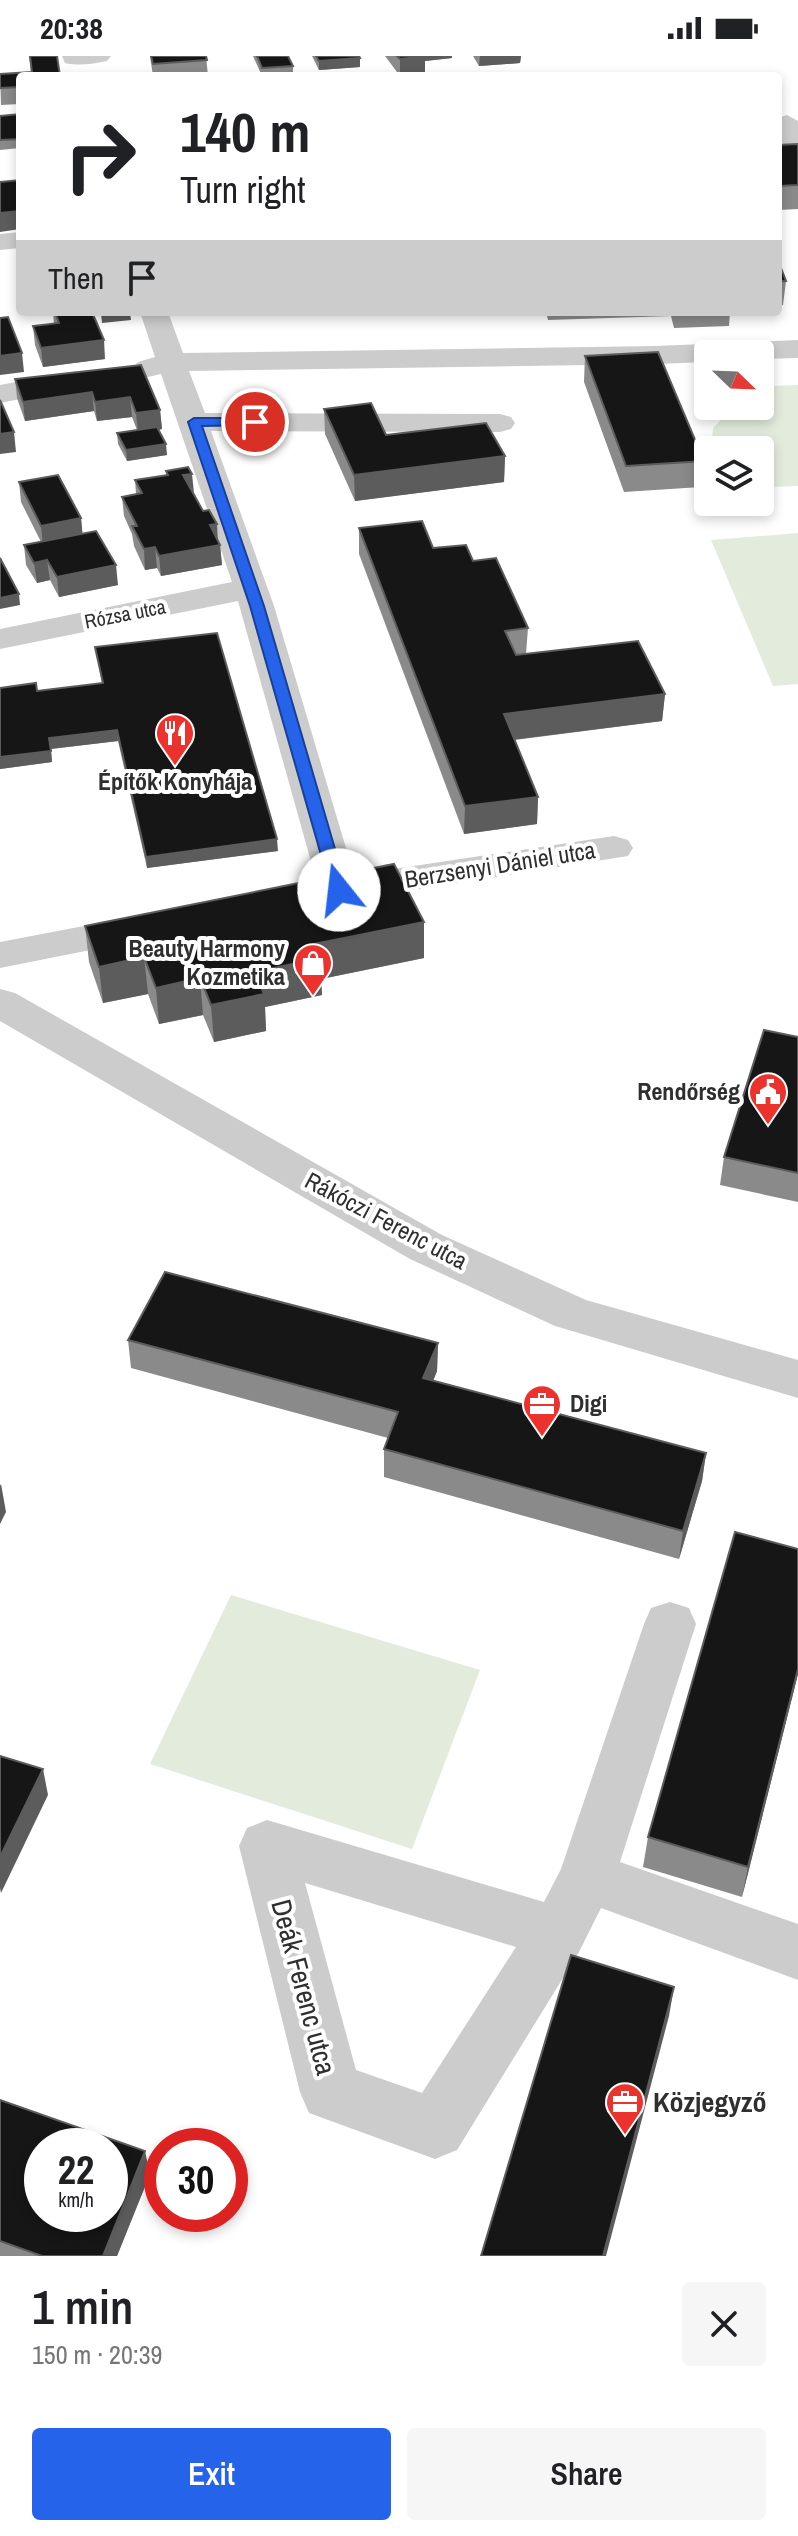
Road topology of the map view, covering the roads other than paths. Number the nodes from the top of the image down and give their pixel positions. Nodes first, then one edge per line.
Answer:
1 (99, 56) edge
2 (75, 63) edge
3 (788, 123) edge
4 (798, 153) edge
5 (156, 316) edge
6 (798, 349) edge
7 (174, 362) junction
8 (0, 394) edge
9 (194, 422) junction
10 (500, 423) dead end
11 (251, 588) junction
12 (0, 639) edge
13 (614, 848) dead end
14 (185, 920) edge
15 (0, 955) edge
16 (0, 1003) edge
17 (798, 1379) edge
18 (670, 1624) dead end
19 (587, 1877) junction
20 (558, 1933) junction
21 (798, 1952) edge

1 - 2 street
3 - 4 street
5 - 7 street, Berzsenyi Dániel utca
6 - 7 street
7 - 8 street
7 - 9 street, Berzsenyi Dániel utca
9 - 10 street
9 - 11 street, Berzsenyi Dániel utca
11 - 12 street, Rózsa utca
11 - 13 street, Berzsenyi Dániel utca
14 - 15 street
16 - 17 street, Rákóczi Ferenc utca
18 - 19 street, Deák Ferenc utca
19 - 20 street, Deák Ferenc utca
19 - 21 street
20 - 20 street, Deák Ferenc utca

